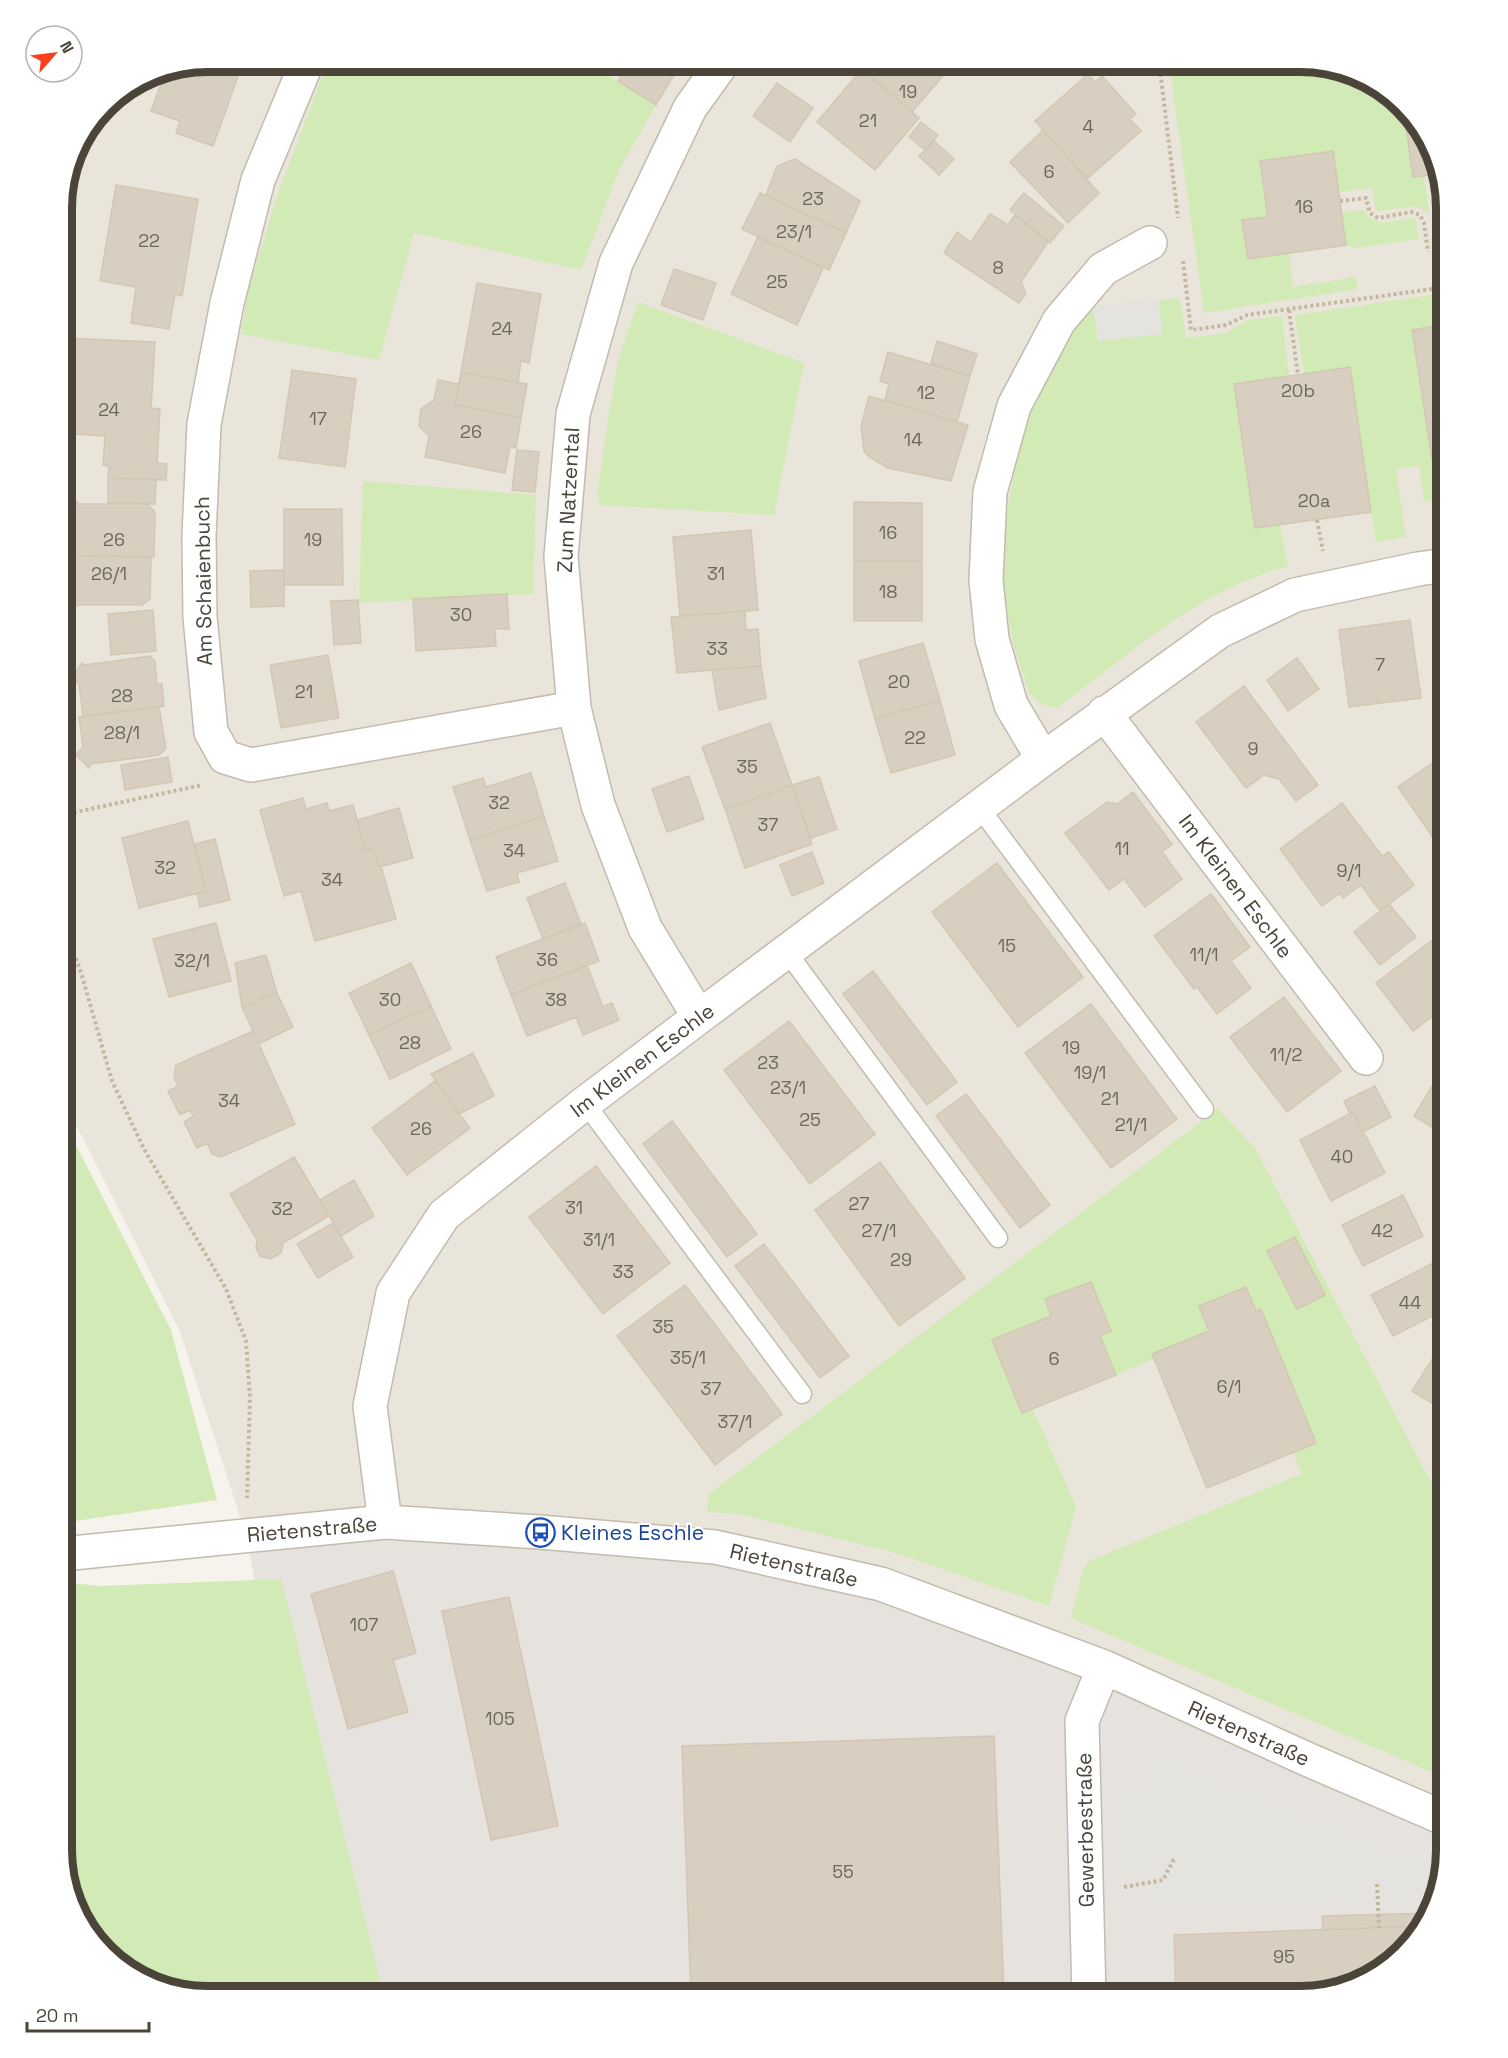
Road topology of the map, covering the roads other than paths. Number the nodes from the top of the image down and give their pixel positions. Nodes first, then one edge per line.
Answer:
1 (303, 72) edge
2 (716, 72) edge
3 (1150, 243) dead end
4 (1436, 566) edge
5 (574, 708) junction
6 (1104, 714) junction
7 (1043, 759) junction
8 (979, 807) junction
9 (788, 952) junction
10 (699, 1017) junction
11 (1366, 1059) dead end
12 (585, 1103) junction
13 (1204, 1109) dead end
14 (998, 1238) dead end
15 (802, 1394) dead end
16 (385, 1522) junction
17 (72, 1553) edge
18 (1104, 1667) junction
19 (1436, 1815) edge
20 (1089, 1986) edge

1 - 5 street, Am Schaienbuch
2 - 5 street, Zum Natzental
3 - 7 street
4 - 6 street, Im Kleinen Eschle
5 - 10 street, Zum Natzental
6 - 7 street, Im Kleinen Eschle
6 - 11 street, Im Kleinen Eschle
7 - 8 street, Im Kleinen Eschle
8 - 9 street, Im Kleinen Eschle
8 - 13 lane
9 - 10 street, Im Kleinen Eschle
9 - 14 lane
10 - 12 street, Im Kleinen Eschle
12 - 15 lane
12 - 16 street, Im Kleinen Eschle
16 - 17 street, Rietenstraße
16 - 18 street, Rietenstraße
18 - 19 street, Rietenstraße
18 - 20 street, Gewerbestraße

